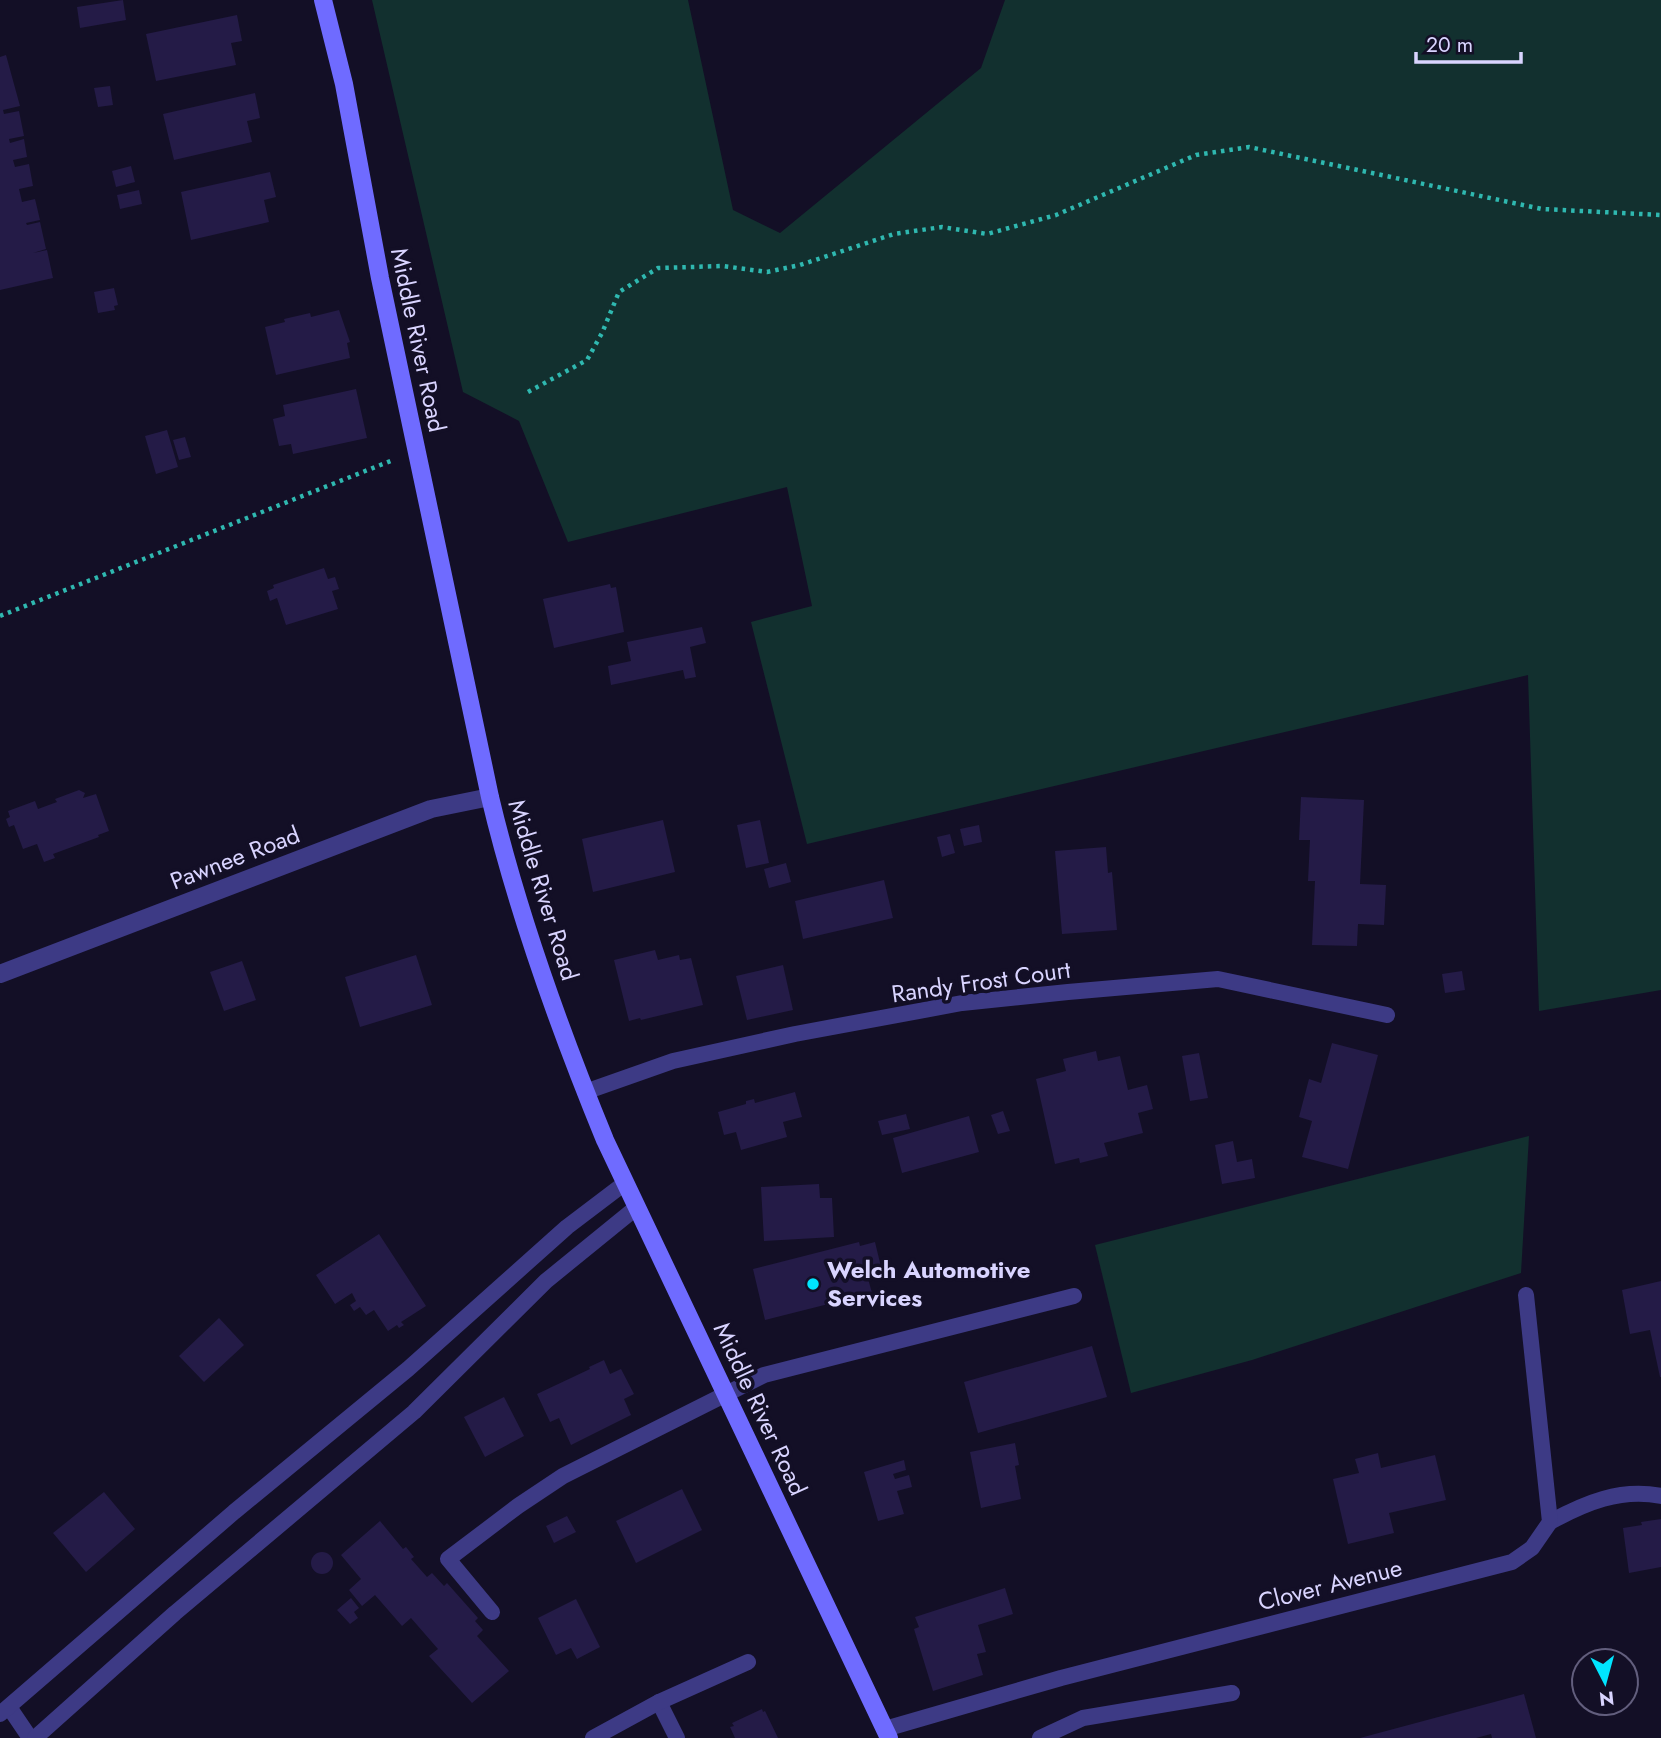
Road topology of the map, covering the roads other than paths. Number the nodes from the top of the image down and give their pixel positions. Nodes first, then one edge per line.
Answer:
1 (323, 0) edge
2 (490, 797) junction
3 (0, 974) edge
4 (1387, 1015) dead end
5 (585, 1092) junction
6 (625, 1183) junction
7 (637, 1207) junction
8 (1526, 1294) dead end
9 (1074, 1296) dead end
10 (726, 1394) junction
11 (1661, 1496) edge
12 (1550, 1522) junction
13 (492, 1612) dead end
14 (748, 1662) dead end
15 (1231, 1693) dead end
16 (659, 1702) junction
17 (4, 1710) edge
18 (887, 1733) edge
19 (33, 1738) edge
20 (593, 1738) edge
21 (677, 1738) edge
22 (1040, 1738) edge

1 - 2 street, Middle River Road
2 - 3 street, Pawnee Road
2 - 5 street, Middle River Road
4 - 5 lane, Randy Frost Court
5 - 6 street, Middle River Road
6 - 7 street, Middle River Road
6 - 17 lane
7 - 10 street, Middle River Road
7 - 19 lane
8 - 12 lane
9 - 10 lane
10 - 13 lane
10 - 18 street, Middle River Road
11 - 12 lane
12 - 18 lane, Clover Avenue
14 - 16 lane
15 - 22 lane
16 - 20 lane
16 - 21 lane
17 - 19 lane

